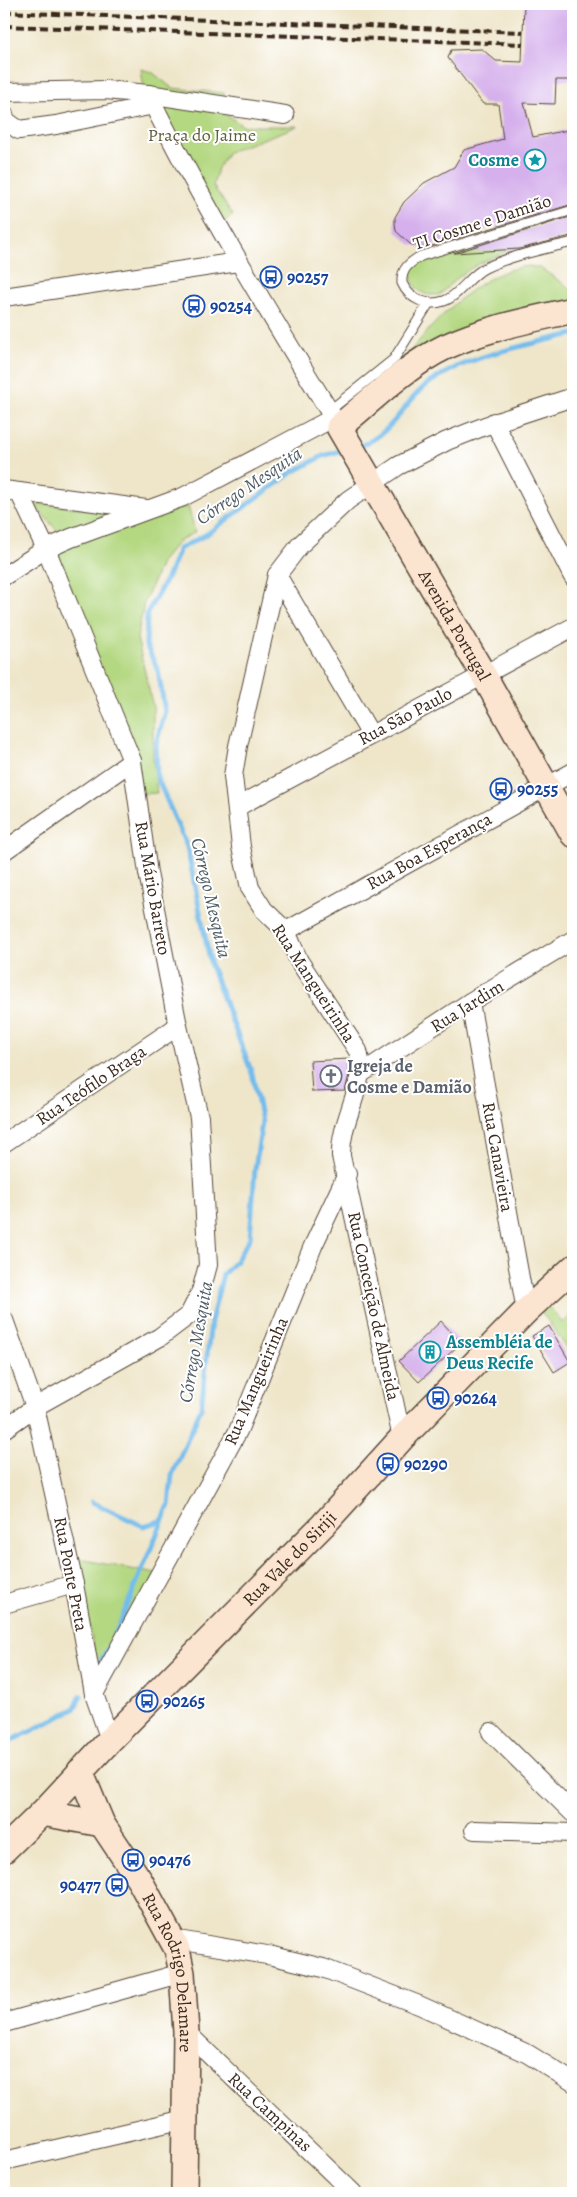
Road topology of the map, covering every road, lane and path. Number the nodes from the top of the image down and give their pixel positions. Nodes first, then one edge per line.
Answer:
1 (4, 92) edge
2 (151, 99) junction
3 (4, 114) edge
4 (284, 115) dead end
5 (573, 210) edge
6 (573, 242) edge
7 (238, 262) junction
8 (4, 297) edge
9 (429, 303) junction
10 (573, 310) edge
11 (573, 397) edge
12 (494, 422) junction
13 (341, 432) junction
14 (370, 484) junction
15 (12, 491) edge
16 (149, 509) junction
17 (46, 549) junction
18 (277, 575) junction
19 (4, 576) edge
20 (573, 577) edge
21 (573, 627) edge
22 (483, 674) junction
23 (371, 735) junction
24 (132, 762) junction
25 (573, 772) edge
26 (548, 786) junction
27 (237, 807) junction
28 (573, 834) edge
29 (4, 851) edge
30 (286, 931) junction
31 (573, 940) edge
32 (470, 1002) junction
33 (178, 1026) junction
34 (362, 1073) junction
35 (4, 1143) edge
36 (347, 1174) junction
37 (573, 1268) edge
38 (526, 1311) junction
39 (4, 1320) edge
40 (35, 1407) junction
41 (4, 1429) edge
42 (402, 1438) junction
43 (74, 1584) junction
44 (4, 1604) edge
45 (94, 1694) junction
46 (491, 1732) dead end
47 (110, 1740) junction
48 (80, 1772) junction
49 (573, 1813) edge
50 (42, 1814) junction
51 (102, 1824) junction
52 (474, 1830) dead end
53 (573, 1832) edge
54 (4, 1850) edge
55 (172, 1939) junction
56 (182, 1973) junction
57 (4, 2023) edge
58 (186, 2032) junction
59 (573, 2082) edge
60 (185, 2120) junction
61 (4, 2161) edge
62 (184, 2193) edge
63 (353, 2193) edge

1 - 2 street
2 - 3 street
2 - 4 street
2 - 7 street
5 - 9 lane, TI Cosme e Damião
6 - 9 lane
7 - 8 street
7 - 13 street
9 - 13 lane
10 - 13 street
11 - 12 street, Rua Mangueirinha
12 - 14 street, Rua Mangueirinha
12 - 20 street
13 - 14 street, Avenida Portugal
13 - 16 street
14 - 18 street, Rua Mangueirinha
14 - 22 street, Avenida Portugal
15 - 16 street
15 - 17 street, Rua Mário Barreto
16 - 17 street
17 - 19 street
17 - 24 street, Rua Mário Barreto
18 - 23 street
18 - 27 street, Rua Mangueirinha
21 - 22 street, Rua São Paulo
22 - 23 street, Rua São Paulo
22 - 26 street, Avenida Portugal
23 - 27 street, Rua São Paulo
24 - 29 street
24 - 33 street, Rua Mário Barreto
25 - 26 street, Rua Boa Esperança
26 - 28 street, Avenida Portugal
26 - 30 street, Rua Boa Esperança
27 - 30 street, Rua Mangueirinha
30 - 34 street, Rua Mangueirinha
31 - 32 street, Rua Jardim
32 - 34 street, Rua Jardim
32 - 38 street, Rua Canavieira
33 - 35 street, Rua Teófilo Braga
33 - 40 street, Rua Mário Barreto
34 - 36 street
36 - 42 street, Rua Conceição de Almeida
36 - 45 street, Rua Mangueirinha
37 - 38 street, Rua Vale do Siriji
38 - 42 street, Rua Vale do Siriji
39 - 40 street
40 - 41 street
40 - 43 street, Rua Ponte Preta
42 - 47 street, Rua Vale do Siriji
43 - 44 street
43 - 45 street, Rua Ponte Preta
45 - 47 street, Rua Ponte Preta
46 - 49 street
47 - 48 street, Rua Vale do Siriji
48 - 50 street, Rua Vale do Siriji
48 - 51 street, Rua Rodrigo Delamare
50 - 51 street
50 - 54 street, Rua Vale do Siriji
51 - 55 street, Rua Rodrigo Delamare
52 - 53 street
55 - 56 street, Rua Rodrigo Delamare
55 - 59 street
56 - 57 street
56 - 58 street, Rua Rodrigo Delamare
58 - 60 street, Rua Rodrigo Delamare
58 - 63 street, Rua Campinas
60 - 61 street
60 - 62 street, Rua Rodrigo Delamare

